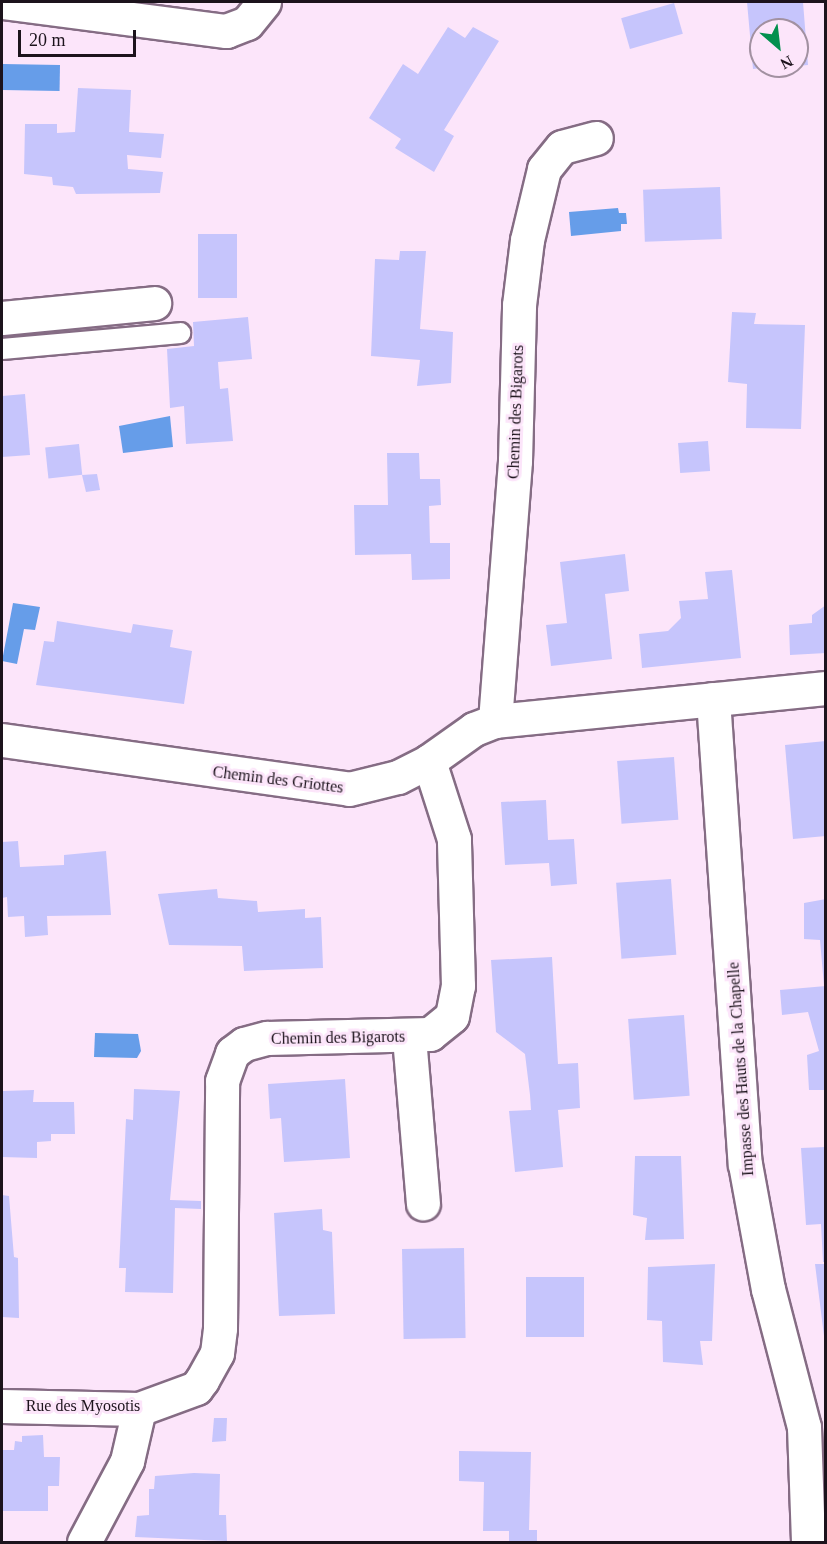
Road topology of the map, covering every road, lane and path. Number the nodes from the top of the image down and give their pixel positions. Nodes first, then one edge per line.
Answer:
1 (2, 2) edge
2 (264, 2) edge
3 (596, 138) dead end
4 (154, 303) dead end
5 (2, 318) edge
6 (180, 333) dead end
7 (2, 349) edge
8 (825, 688) edge
9 (713, 699) junction
10 (495, 721) junction
11 (2, 740) edge
12 (429, 761) junction
13 (409, 1037) junction
14 (423, 1203) dead end
15 (196, 1388) joint
16 (2, 1406) edge
17 (139, 1409) junction
18 (84, 1542) edge
19 (808, 1542) edge

1 - 2 street
3 - 10 street, Chemin des Bigarots
4 - 5 street
6 - 7 lane
8 - 9 street, Chemin des Griottes
9 - 10 street, Chemin des Griottes
9 - 19 street, Impasse des Hauts de la Chapelle
10 - 12 street, Chemin des Griottes
11 - 12 street, Chemin des Griottes
12 - 13 street, Chemin des Bigarots
13 - 14 street
13 - 15 street, Chemin des Bigarots
15 - 17 street, Rue des Myosotis
16 - 17 street, Rue des Myosotis
17 - 18 street

